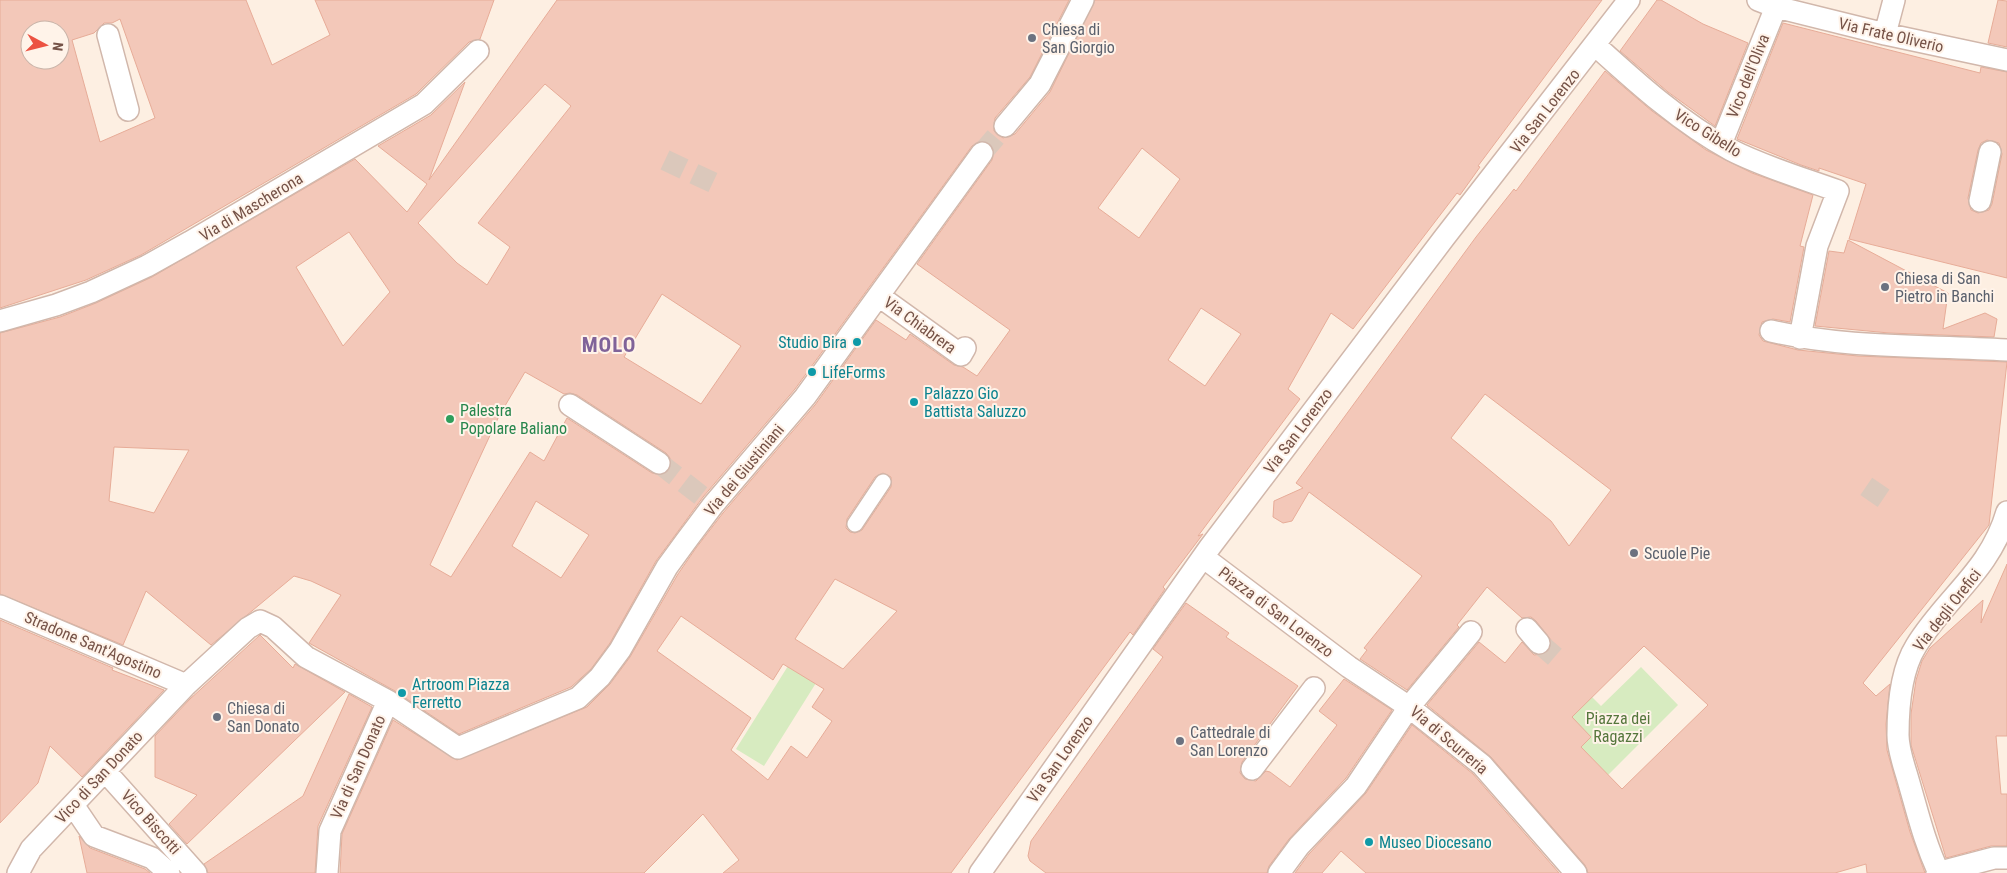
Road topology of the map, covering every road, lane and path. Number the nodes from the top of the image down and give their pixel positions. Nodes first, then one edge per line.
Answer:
1 (1083, 0) edge
2 (1629, 0) edge
3 (1894, 0) edge
4 (1767, 4) edge
5 (1885, 34) junction
6 (108, 35) dead end
7 (1595, 45) junction
8 (478, 52) dead end
9 (2007, 60) edge
10 (128, 110) dead end
11 (1005, 126) tunnel mouth
12 (1721, 144) junction
13 (1990, 152) dead end
14 (982, 153) tunnel mouth
15 (1980, 201) dead end
16 (879, 296) junction
17 (0, 320) edge
18 (1771, 331) dead end
19 (1800, 338) junction
20 (2007, 350) edge
21 (963, 352) dead end
22 (570, 405) dead end
23 (660, 463) tunnel mouth
24 (883, 482) dead end
25 (2005, 518) edge
26 (855, 524) dead end
27 (1203, 557) junction
28 (0, 606) edge
29 (1471, 632) dead end
30 (1349, 667) joint
31 (186, 685) junction
32 (1314, 688) dead end
33 (388, 701) junction
34 (1409, 707) junction
35 (1252, 770) dead end
36 (105, 771) junction
37 (73, 805) junction
38 (2007, 858) edge
39 (18, 873) edge
40 (169, 873) edge
41 (196, 873) edge
42 (327, 873) edge
43 (980, 873) edge
44 (1280, 873) edge
45 (1576, 873) edge
46 (1938, 873) edge

1 - 11 street
2 - 7 street, Via San Lorenzo
3 - 5 street
4 - 5 street, Via Frate Oliverio
4 - 12 street, Vico dell'Oliva
5 - 9 street, Via Frate Oliverio
6 - 10 street
7 - 12 street, Vico Gibello
7 - 27 street, Via San Lorenzo
8 - 17 street, Via di Mascherona
12 - 19 street, Vico Gibello
13 - 15 street
14 - 16 street, Via dei Giustiniani
16 - 21 street, Via Chiabrera
16 - 33 street, Via dei Giustiniani
18 - 19 street
19 - 20 street
22 - 23 street
24 - 26 lane
25 - 46 street, Via degli Orefici
27 - 30 street, Piazza di San Lorenzo
27 - 43 street, Via San Lorenzo
28 - 31 street, Stradone Sant'Agostino
29 - 34 street
30 - 34 street, Via di Scurreria
31 - 33 street, Via di San Donato
31 - 36 street, Vico di San Donato
32 - 35 street
33 - 42 street, Via di San Donato
34 - 44 street
34 - 45 street, Via di Scurreria
36 - 37 street, Vico di San Donato
36 - 41 street, Vico Biscotti
37 - 39 street, Vico di San Donato
37 - 40 street
38 - 46 street

